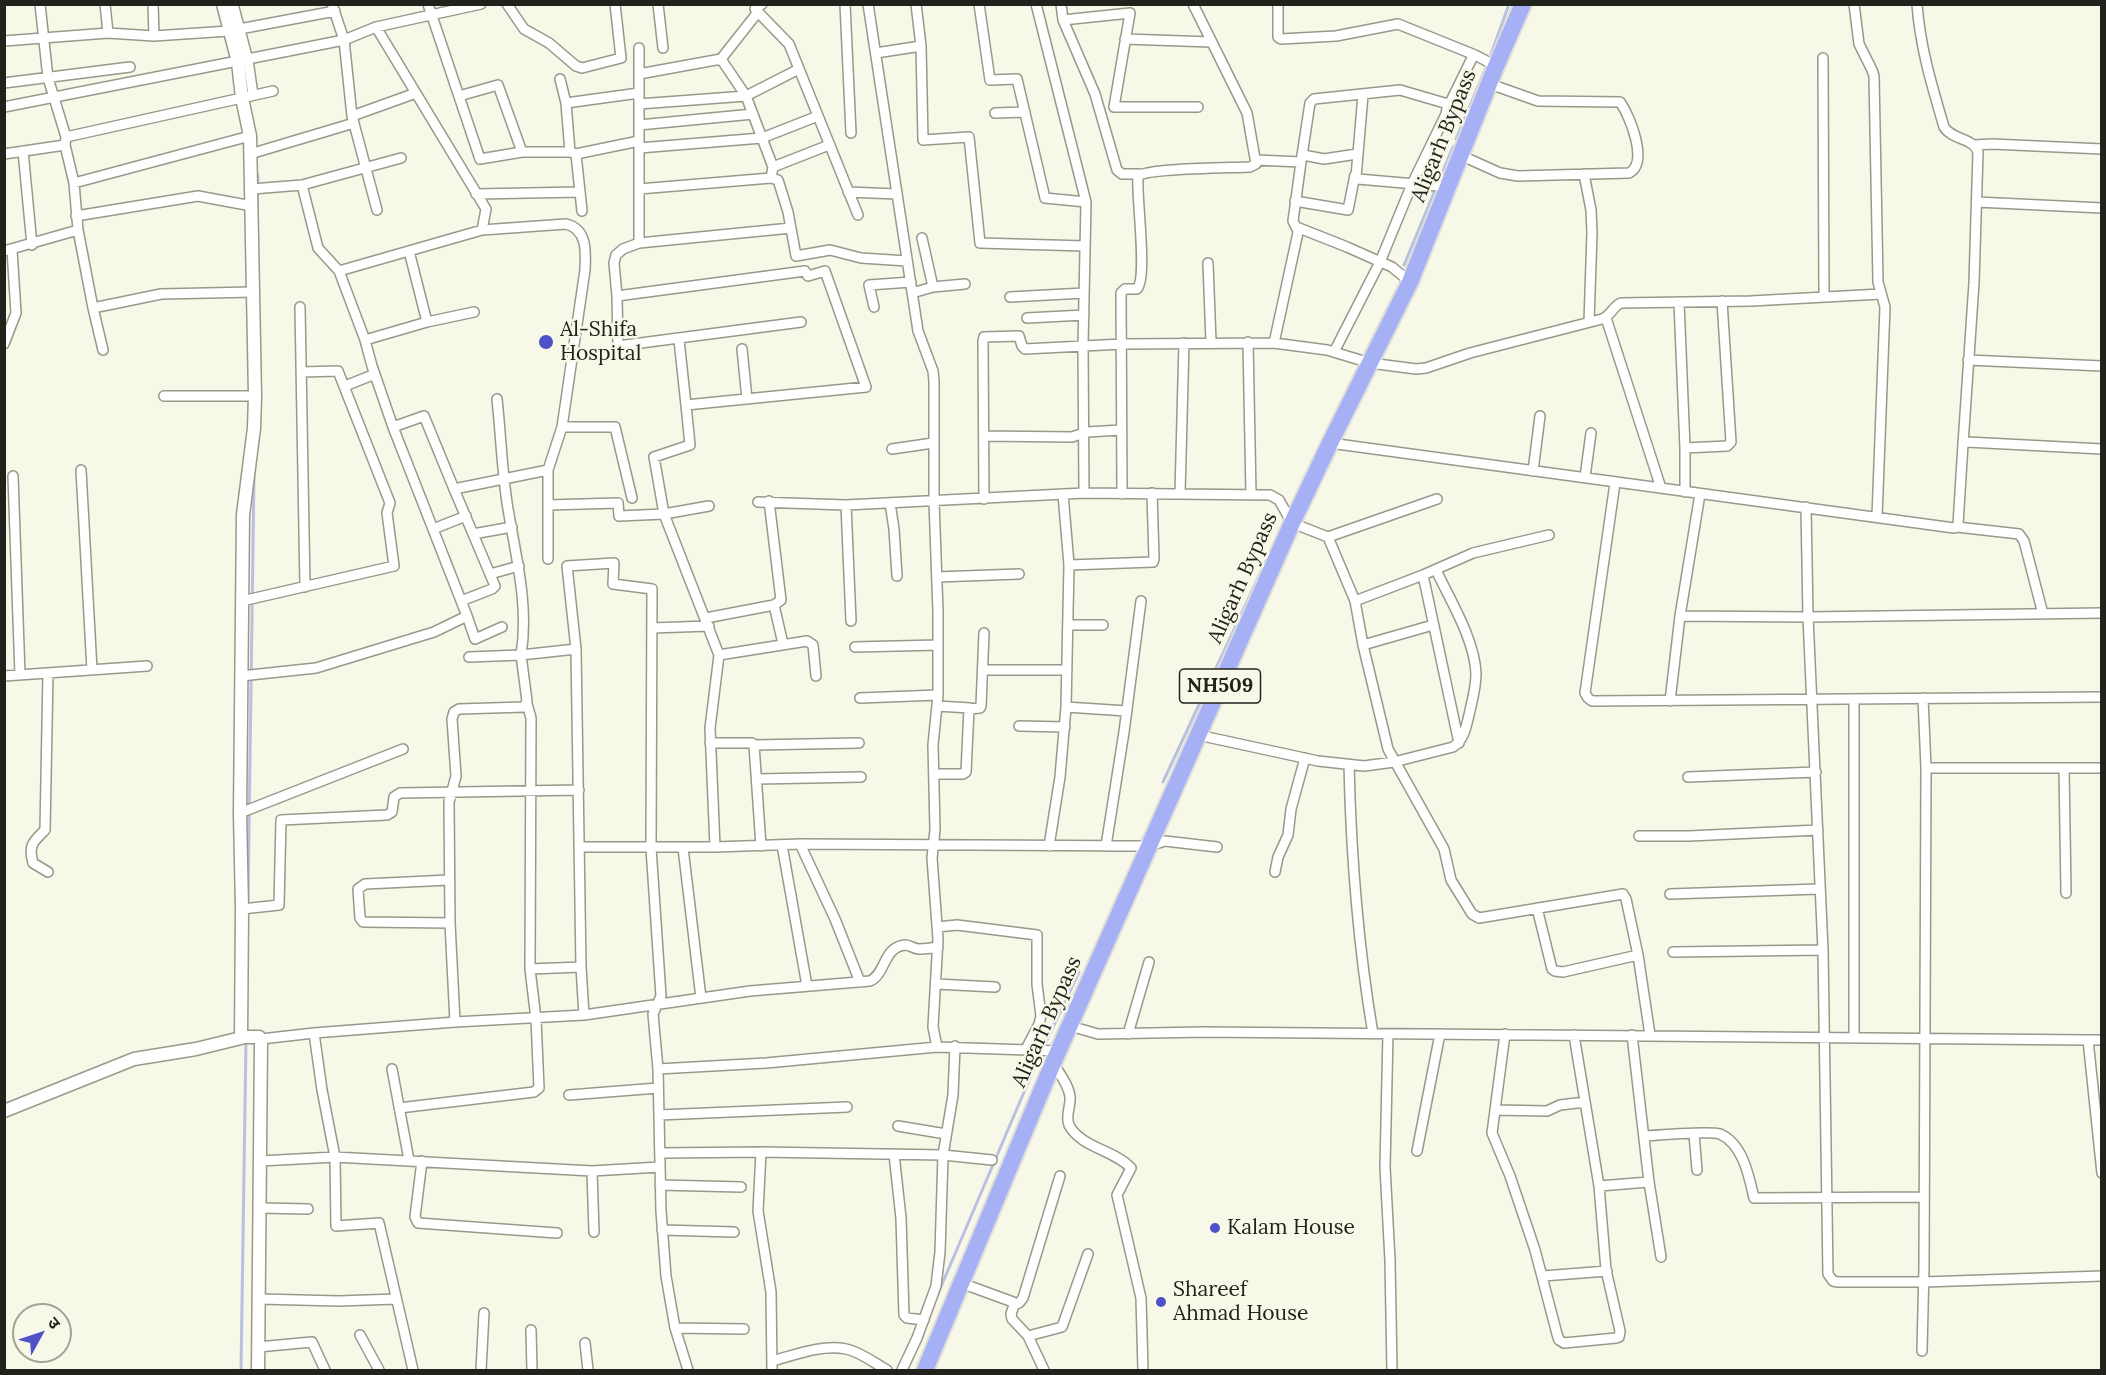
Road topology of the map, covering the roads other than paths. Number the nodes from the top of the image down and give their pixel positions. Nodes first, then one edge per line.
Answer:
1 (40, 4) edge
2 (105, 4) edge
3 (153, 4) edge
4 (223, 4) edge
5 (233, 4) edge
6 (428, 4) edge
7 (481, 4) edge
8 (507, 4) edge
9 (615, 4) edge
10 (658, 4) edge
11 (845, 4) edge
12 (868, 4) edge
13 (916, 4) edge
14 (979, 4) edge
15 (1036, 4) edge
16 (1061, 4) edge
17 (1193, 4) edge
18 (1278, 4) edge
19 (1854, 4) edge
20 (1917, 4) edge
21 (1517, 6) edge
22 (333, 8) edge
23 (760, 8) edge
24 (431, 15) junction
25 (1063, 20) junction
26 (376, 27) junction
27 (234, 30) junction
28 (108, 33) junction
29 (44, 36) junction
30 (154, 36) junction
31 (1125, 39) junction
32 (344, 40) junction
33 (4, 41) edge
34 (1211, 42) junction
35 (921, 46) junction
36 (639, 48) dead end
37 (663, 48) dead end
38 (876, 53) junction
39 (1475, 56) junction
40 (1823, 58) dead end
41 (721, 59) junction
42 (243, 61) junction
43 (1496, 66) junction
44 (130, 67) dead end
45 (799, 69) junction
46 (639, 74) junction
47 (48, 78) junction
48 (560, 79) dead end
49 (4, 83) edge
50 (1490, 84) junction
51 (273, 91) dead end
52 (416, 93) junction
53 (639, 93) junction
54 (1363, 94) junction
55 (247, 96) junction
56 (459, 96) junction
57 (746, 96) junction
58 (53, 97) junction
59 (566, 103) junction
60 (639, 104) junction
61 (1448, 104) junction
62 (4, 107) edge
63 (1198, 107) dead end
64 (1025, 112) junction
65 (995, 113) dead end
66 (753, 114) junction
67 (818, 116) junction
68 (353, 120) junction
69 (639, 125) junction
70 (851, 133) dead end
71 (250, 136) junction
72 (762, 138) junction
73 (65, 141) junction
74 (639, 145) junction
75 (829, 145) junction
76 (1974, 145) junction
77 (2102, 149) edge
78 (23, 151) junction
79 (522, 152) junction
80 (573, 153) junction
81 (4, 154) edge
82 (250, 154) junction
83 (1357, 154) junction
84 (1460, 155) junction
85 (401, 158) dead end
86 (1302, 159) junction
87 (1256, 160) junction
88 (365, 167) junction
89 (773, 167) junction
90 (1139, 174) junction
91 (1584, 174) junction
92 (1355, 175) junction
93 (771, 178) junction
94 (75, 183) junction
95 (1412, 184) junction
96 (302, 185) junction
97 (1449, 188) junction
98 (252, 189) junction
99 (639, 189) junction
100 (580, 192) junction
101 (848, 192) junction
102 (476, 194) junction
103 (897, 194) junction
104 (1295, 201) junction
105 (1086, 202) junction
106 (1977, 202) junction
107 (252, 206) junction
108 (2102, 208) edge
109 (377, 210) dead end
110 (582, 211) dead end
111 (858, 215) dead end
112 (76, 216) junction
113 (791, 228) junction
114 (1297, 229) junction
115 (78, 230) junction
116 (482, 230) junction
117 (922, 238) dead end
118 (639, 243) junction
119 (32, 245) junction
120 (1085, 246) junction
121 (8, 251) edge
122 (410, 251) junction
123 (907, 261) junction
124 (1380, 262) junction
125 (1208, 263) dead end
126 (339, 271) junction
127 (910, 282) junction
128 (1410, 282) junction
129 (965, 284) dead end
130 (933, 287) junction
131 (253, 292) junction
132 (912, 293) junction
133 (1084, 293) junction
134 (1881, 294) junction
135 (617, 296) junction
136 (1824, 296) junction
137 (1010, 297) dead end
138 (1722, 301) junction
139 (1679, 302) junction
140 (300, 307) dead end
141 (874, 307) dead end
142 (93, 308) junction
143 (474, 312) dead end
144 (1084, 315) junction
145 (1027, 318) dead end
146 (1606, 318) junction
147 (427, 322) junction
148 (801, 322) dead end
149 (1589, 322) junction
150 (365, 340) junction
151 (679, 340) junction
152 (1211, 342) junction
153 (1248, 342) junction
154 (1185, 343) junction
155 (1274, 343) junction
156 (4, 344) edge
157 (1122, 344) junction
158 (1083, 346) junction
159 (742, 349) dead end
160 (103, 350) dead end
161 (1334, 352) junction
162 (1968, 360) junction
163 (1370, 363) junction
164 (2102, 366) edge
165 (301, 372) junction
166 (375, 374) junction
167 (345, 386) junction
168 (165, 396) dead end
169 (255, 396) junction
170 (497, 399) dead end
171 (747, 399) junction
172 (686, 405) junction
173 (1540, 416) dead end
174 (393, 427) junction
175 (562, 427) junction
176 (1121, 430) junction
177 (1084, 433) junction
178 (1591, 433) dead end
179 (984, 436) junction
180 (933, 443) junction
181 (1330, 443) junction
182 (1963, 444) junction
183 (1685, 448) junction
184 (892, 449) dead end
185 (2102, 449) edge
186 (81, 470) dead end
187 (548, 470) junction
188 (1533, 471) junction
189 (12, 476) dead end
190 (1585, 477) junction
191 (505, 479) junction
192 (1615, 483) junction
193 (1661, 488) junction
194 (454, 489) junction
195 (1685, 492) junction
196 (1084, 493) junction
197 (1152, 493) junction
198 (1180, 493) junction
199 (1063, 494) junction
200 (1122, 494) junction
201 (1251, 494) junction
202 (1700, 494) junction
203 (632, 498) dead end
204 (984, 499) junction
205 (1437, 499) dead end
206 (769, 501) junction
207 (934, 501) junction
208 (758, 502) dead end
209 (890, 502) junction
210 (548, 505) junction
211 (846, 505) junction
212 (709, 506) dead end
213 (1806, 507) junction
214 (664, 514) junction
215 (466, 516) junction
216 (1877, 517) junction
217 (1292, 523) junction
218 (512, 527) junction
219 (1957, 527) junction
220 (433, 530) junction
221 (473, 534) junction
222 (1550, 535) dead end
223 (1328, 537) junction
224 (548, 559) dead end
225 (1069, 565) junction
226 (519, 566) junction
227 (1436, 570) junction
228 (490, 574) junction
229 (1019, 574) dead end
230 (1423, 575) junction
231 (897, 576) dead end
232 (937, 577) junction
233 (305, 587) junction
234 (461, 600) junction
235 (1141, 601) dead end
236 (1355, 601) junction
237 (242, 602) junction
238 (774, 605) junction
239 (2102, 613) edge
240 (2043, 614) junction
241 (467, 616) junction
242 (1680, 616) junction
243 (1808, 617) junction
244 (851, 621) dead end
245 (707, 622) junction
246 (1068, 625) junction
247 (1103, 625) dead end
248 (1433, 625) junction
249 (502, 627) dead end
250 (652, 628) junction
251 (984, 633) dead end
252 (783, 644) junction
253 (938, 645) junction
254 (1363, 645) junction
255 (855, 647) dead end
256 (576, 649) junction
257 (521, 655) junction
258 (719, 655) junction
259 (469, 657) dead end
260 (147, 666) dead end
261 (92, 670) junction
262 (983, 670) junction
263 (1067, 670) junction
264 (48, 673) junction
265 (20, 675) junction
266 (4, 676) edge
267 (241, 676) junction
268 (816, 676) dead end
269 (938, 695) junction
270 (2102, 697) edge
271 (860, 698) dead end
272 (1923, 698) junction
273 (1854, 699) junction
274 (1670, 700) junction
275 (1813, 700) junction
276 (526, 705) junction
277 (937, 706) junction
278 (1066, 707) junction
279 (970, 708) junction
280 (1127, 711) junction
281 (1018, 726) dead end
282 (1065, 727) junction
283 (1198, 735) junction
284 (710, 743) junction
285 (860, 743) dead end
286 (1459, 743) junction
287 (754, 745) junction
288 (403, 749) dead end
289 (1305, 758) junction
290 (1394, 762) junction
291 (1349, 765) junction
292 (1926, 768) junction
293 (2064, 768) junction
294 (2102, 768) edge
295 (1816, 772) junction
296 (934, 774) junction
297 (861, 777) dead end
298 (1688, 777) dead end
299 (757, 779) junction
300 (452, 790) junction
301 (530, 790) junction
302 (579, 790) junction
303 (240, 813) junction
304 (1818, 830) junction
305 (1639, 836) dead end
306 (800, 844) junction
307 (933, 844) junction
308 (782, 845) junction
309 (760, 846) junction
310 (1049, 846) junction
311 (1106, 846) junction
312 (1149, 846) junction
313 (580, 847) junction
314 (715, 847) junction
315 (1218, 847) dead end
316 (651, 848) junction
317 (683, 848) junction
318 (48, 872) dead end
319 (1275, 872) dead end
320 (450, 880) junction
321 (1819, 889) junction
322 (2066, 893) dead end
323 (1670, 894) dead end
324 (1537, 908) junction
325 (242, 909) junction
326 (450, 923) junction
327 (937, 927) junction
328 (938, 947) junction
329 (1823, 950) junction
330 (1673, 952) dead end
331 (1638, 955) junction
332 (1149, 962) dead end
333 (581, 967) junction
334 (530, 969) junction
335 (860, 982) junction
336 (936, 984) junction
337 (807, 986) junction
338 (995, 987) dead end
339 (700, 998) junction
340 (657, 1005) junction
341 (584, 1015) junction
342 (536, 1019) junction
343 (455, 1022) junction
344 (1070, 1026) junction
345 (314, 1033) junction
346 (1128, 1034) junction
347 (1373, 1034) junction
348 (1440, 1034) junction
349 (1505, 1034) junction
350 (1388, 1035) junction
351 (1574, 1035) junction
352 (1632, 1035) junction
353 (1650, 1035) junction
354 (1824, 1037) junction
355 (1854, 1037) junction
356 (1924, 1037) junction
357 (251, 1038) junction
358 (2088, 1040) junction
359 (2102, 1040) edge
360 (937, 1047) junction
361 (956, 1047) junction
362 (1026, 1049) junction
363 (1056, 1057) junction
364 (392, 1069) dead end
365 (658, 1069) junction
366 (658, 1088) junction
367 (568, 1095) dead end
368 (1585, 1102) junction
369 (847, 1107) dead end
370 (399, 1108) junction
371 (1495, 1110) junction
372 (4, 1111) edge
373 (659, 1115) junction
374 (898, 1126) dead end
375 (946, 1134) junction
376 (1694, 1134) junction
377 (1645, 1136) junction
378 (1417, 1151) dead end
379 (760, 1152) junction
380 (660, 1154) junction
381 (894, 1154) junction
382 (943, 1155) junction
383 (335, 1157) junction
384 (409, 1160) junction
385 (992, 1160) dead end
386 (260, 1161) junction
387 (422, 1161) junction
388 (659, 1167) junction
389 (1697, 1170) dead end
390 (592, 1171) junction
391 (2102, 1173) edge
392 (1060, 1176) dead end
393 (1649, 1182) junction
394 (660, 1185) junction
395 (1599, 1186) junction
396 (741, 1187) dead end
397 (1924, 1197) junction
398 (1828, 1198) junction
399 (261, 1208) junction
400 (308, 1209) dead end
401 (662, 1230) junction
402 (594, 1232) dead end
403 (734, 1232) dead end
404 (557, 1233) dead end
405 (1088, 1254) dead end
406 (1661, 1257) dead end
407 (1607, 1271) junction
408 (1543, 1276) junction
409 (2102, 1276) edge
410 (1924, 1282) junction
411 (961, 1283) junction
412 (259, 1299) junction
413 (396, 1299) junction
414 (1014, 1305) junction
415 (484, 1313) dead end
416 (924, 1320) junction
417 (675, 1328) junction
418 (744, 1329) dead end
419 (531, 1330) dead end
420 (360, 1335) dead end
421 (1028, 1336) junction
422 (585, 1343) dead end
423 (258, 1347) junction
424 (1922, 1351) dead end
425 (772, 1366) edge
426 (258, 1371) edge
427 (325, 1371) edge
428 (379, 1371) edge
429 (413, 1371) edge
430 (481, 1371) edge
431 (532, 1371) edge
432 (588, 1371) edge
433 (688, 1371) edge
434 (887, 1371) edge
435 (902, 1371) edge
436 (925, 1371) edge
437 (1044, 1371) edge
438 (1143, 1371) edge
439 (1392, 1371) edge

1 - 29 street
2 - 28 street
3 - 30 street
4 - 27 street
5 - 27 street
6 - 24 street
7 - 24 street
8 - 9 street
10 - 37 street
11 - 70 street
12 - 38 street
13 - 35 street
14 - 64 street
15 - 105 street
16 - 25 street
17 - 34 street
18 - 39 street
19 - 134 street
20 - 76 street
21 - 43 highway, Aligarh Bypass / NH509
22 - 27 street
22 - 32 street
23 - 41 street
23 - 45 street
24 - 26 street
24 - 56 street
25 - 31 street
25 - 90 street
26 - 32 street
26 - 52 street
27 - 30 street
27 - 42 street
28 - 29 street
28 - 30 street
29 - 33 street
29 - 47 street
31 - 34 street
31 - 63 street
32 - 42 street
32 - 68 street
34 - 87 street
35 - 38 street
35 - 120 street
36 - 46 street
38 - 103 street
39 - 43 street
39 - 61 street
40 - 136 street
41 - 46 street
41 - 57 street
42 - 55 street
42 - 58 street
43 - 50 highway, Aligarh Bypass / NH509
44 - 47 street
45 - 57 street
45 - 67 street
46 - 53 street
47 - 49 street
47 - 58 street
48 - 59 street
50 - 84 highway, Aligarh Bypass / NH509
50 - 91 street
51 - 55 street
52 - 68 street
52 - 102 street
53 - 59 street
53 - 60 street
54 - 61 street
54 - 83 street
54 - 86 street
55 - 71 street
55 - 73 street
56 - 79 street
56 - 79 street
57 - 60 street
57 - 66 street
58 - 62 street
58 - 73 street
59 - 80 street
60 - 69 street
61 - 95 street
64 - 65 street
64 - 105 street
66 - 69 street
66 - 72 street
67 - 72 street
67 - 75 street
68 - 82 street
68 - 88 street
69 - 74 street
71 - 82 street
71 - 94 street
72 - 74 street
72 - 89 street
73 - 78 street
73 - 94 street
74 - 80 street
74 - 99 street
75 - 89 street
75 - 101 street
76 - 77 street
76 - 106 street
78 - 81 street
78 - 119 street
79 - 80 street
80 - 100 street
82 - 98 street
83 - 86 street
83 - 92 street
84 - 91 street
84 - 97 highway, Aligarh Bypass / NH509
85 - 88 street
86 - 87 street
86 - 104 street
87 - 90 street
88 - 96 street
88 - 109 street
89 - 93 street
90 - 157 street
91 - 149 street
92 - 95 street
92 - 104 street
93 - 99 street
93 - 113 street
94 - 112 street
95 - 97 street
95 - 124 street
96 - 98 street
96 - 126 street
97 - 128 highway, Aligarh Bypass / NH509
98 - 107 street
99 - 118 street
100 - 102 street
100 - 110 street
101 - 103 street
101 - 111 street
102 - 116 street
103 - 123 street
104 - 114 street
105 - 120 street
106 - 108 street
106 - 162 street
107 - 112 street
107 - 131 street
112 - 115 street
113 - 118 street
113 - 123 street
114 - 124 street
114 - 155 street
115 - 119 street
115 - 142 street
116 - 122 street
116 - 175 street
117 - 130 street
118 - 135 street
119 - 121 street
120 - 133 street
121 - 156 street
122 - 126 street
122 - 147 street
123 - 127 street
124 - 128 street
124 - 161 street
125 - 152 street
126 - 150 street
127 - 132 street
127 - 141 street
128 - 163 highway, Aligarh Bypass / NH509
129 - 130 street
130 - 132 street
131 - 142 street
131 - 169 street
132 - 180 street
133 - 137 street
133 - 144 street
134 - 136 street
134 - 216 street
135 - 151 street
135 - 171 street
136 - 138 street
138 - 139 street
138 - 183 street
139 - 146 street
139 - 183 street
140 - 165 street
142 - 160 street
143 - 147 street
144 - 145 street
144 - 158 street
146 - 149 street
146 - 193 street
147 - 150 street
148 - 151 street
149 - 163 street
150 - 166 street
151 - 172 street
152 - 153 street
152 - 154 street
153 - 155 street
153 - 201 street
154 - 157 street
154 - 198 street
155 - 161 street
157 - 158 street
157 - 176 street
158 - 177 street
158 - 179 street
159 - 171 street
161 - 163 street
162 - 164 street
162 - 182 street
163 - 181 highway, Aligarh Bypass / NH509
165 - 167 street
165 - 233 street
166 - 167 street
166 - 174 street
167 - 233 street
168 - 169 street
169 - 237 street
170 - 191 street
171 - 172 street
172 - 214 street
173 - 188 street
174 - 194 street
174 - 220 street
175 - 187 street
175 - 203 street
176 - 177 street
176 - 200 street
177 - 179 street
177 - 196 street
178 - 190 street
179 - 204 street
180 - 184 street
180 - 207 street
181 - 188 street
181 - 217 highway, Aligarh Bypass / NH509
182 - 185 street
182 - 219 street
183 - 195 street
186 - 261 street
187 - 191 street
187 - 210 street
188 - 190 street
189 - 265 street
190 - 192 street
191 - 194 street
191 - 218 street
192 - 193 street
192 - 274 street
193 - 195 street
194 - 215 street
195 - 202 street
196 - 199 street
196 - 200 street
197 - 198 street
197 - 200 street
197 - 225 street
198 - 201 street
199 - 204 street
199 - 225 street
201 - 217 street
202 - 213 street
202 - 242 street
204 - 207 street
205 - 223 street
206 - 208 street
206 - 211 street
206 - 238 street
207 - 209 street
207 - 232 street
209 - 211 street
209 - 231 street
210 - 214 street
210 - 224 street
211 - 244 street
212 - 214 street
213 - 216 street
213 - 243 street
214 - 245 street
215 - 220 street
215 - 221 street
216 - 219 street
217 - 223 street
217 - 283 highway, Aligarh Bypass / NH509
218 - 221 street
218 - 226 street
219 - 240 street
220 - 234 street
221 - 228 street
222 - 227 street
223 - 236 street
225 - 246 street
226 - 228 street
226 - 257 street
227 - 230 street
227 - 286 street
228 - 234 street
229 - 232 street
230 - 236 street
230 - 248 street
232 - 253 street
233 - 237 street
234 - 241 street
235 - 280 street
236 - 254 street
237 - 267 street
238 - 245 street
238 - 252 street
239 - 240 street
240 - 243 street
241 - 249 street
241 - 267 street
242 - 243 street
242 - 274 street
243 - 275 street
245 - 250 street
245 - 258 street
246 - 247 street
246 - 263 street
248 - 254 street
248 - 286 street
250 - 256 street
250 - 316 street
251 - 262 street
252 - 258 street
252 - 268 street
253 - 255 street
253 - 269 street
254 - 290 street
256 - 257 street
256 - 302 street
257 - 259 street
257 - 276 street
258 - 284 street
260 - 261 street
261 - 264 street
262 - 263 street
262 - 279 street
263 - 278 street
264 - 265 street
264 - 318 street
265 - 266 street
267 - 303 street
269 - 271 street
269 - 277 street
270 - 272 street
272 - 273 street
272 - 292 street
273 - 275 street
273 - 355 street
274 - 275 street
275 - 295 street
276 - 300 street
276 - 301 street
277 - 279 street
277 - 296 street
278 - 280 street
278 - 282 street
279 - 296 street
280 - 311 street
281 - 282 street
282 - 310 street
283 - 289 street
283 - 312 highway, Aligarh Bypass / NH509
284 - 287 street
284 - 314 street
285 - 287 street
286 - 290 street
287 - 299 street
288 - 303 street
289 - 291 street
289 - 319 street
290 - 291 street
290 - 324 street
291 - 347 street
292 - 293 street
292 - 356 street
293 - 294 street
293 - 322 street
295 - 298 street
295 - 304 street
296 - 307 street
297 - 299 street
299 - 309 street
300 - 301 street
300 - 320 street
300 - 325 street
301 - 302 street
301 - 334 street
302 - 313 street
303 - 325 street
304 - 305 street
304 - 321 street
306 - 307 street
306 - 308 street
306 - 335 street
307 - 310 street
307 - 327 street
308 - 309 street
308 - 337 street
309 - 314 street
310 - 311 street
311 - 312 street
312 - 315 street
312 - 344 highway, Aligarh Bypass / NH509
313 - 316 street
313 - 333 street
314 - 317 street
316 - 317 street
316 - 340 street
317 - 339 street
320 - 326 street
320 - 326 street
321 - 323 street
321 - 329 street
324 - 331 street
324 - 331 street
325 - 357 street
326 - 343 street
327 - 328 street
327 - 362 street
328 - 335 street
328 - 336 street
329 - 330 street
329 - 354 street
331 - 353 street
332 - 346 street
333 - 334 street
333 - 341 street
334 - 342 street
335 - 337 street
336 - 338 street
336 - 360 street
337 - 339 street
339 - 340 street
340 - 341 street
340 - 365 street
341 - 342 street
342 - 343 street
342 - 370 street
343 - 345 street
344 - 346 street
344 - 363 highway, Aligarh Bypass / NH509
345 - 357 street
345 - 383 street
346 - 347 street
347 - 350 street
348 - 349 street
348 - 350 street
348 - 378 street
349 - 351 street
349 - 371 street
350 - 439 street
351 - 352 street
351 - 368 street
352 - 353 street
352 - 377 street
353 - 354 street
354 - 355 street
354 - 398 street
355 - 356 street
356 - 358 street
356 - 397 street
357 - 372 street
357 - 386 street
358 - 359 street
358 - 391 street
360 - 361 street
360 - 365 street
361 - 362 street
361 - 375 street
362 - 363 street
363 - 411 highway, Aligarh Bypass / NH509
363 - 438 street
364 - 370 street
365 - 366 street
366 - 367 street
366 - 373 street
368 - 371 street
368 - 395 street
369 - 373 street
370 - 384 street
371 - 408 street
373 - 380 street
374 - 375 street
375 - 382 street
376 - 377 street
376 - 389 street
376 - 398 street
377 - 393 street
379 - 380 street
379 - 381 street
379 - 425 street
380 - 388 street
381 - 382 street
381 - 416 street
382 - 385 street
382 - 416 street
383 - 384 street
383 - 386 street
383 - 413 street
384 - 387 street
386 - 399 street
387 - 390 street
387 - 404 street
388 - 390 street
388 - 394 street
390 - 402 street
392 - 414 street
393 - 395 street
393 - 406 street
394 - 396 street
394 - 401 street
395 - 407 street
397 - 398 street
397 - 410 street
398 - 410 street
399 - 400 street
399 - 412 street
401 - 403 street
401 - 417 street
405 - 421 street
407 - 408 street
407 - 408 street
409 - 410 street
410 - 424 street
411 - 414 street
411 - 436 highway, Aligarh Bypass / NH509
412 - 413 street
412 - 423 street
413 - 429 street
414 - 421 street
415 - 430 street
416 - 435 street
417 - 418 street
417 - 433 street
419 - 431 street
420 - 428 street
421 - 437 street
422 - 432 street
423 - 426 street
423 - 427 street
425 - 434 street

